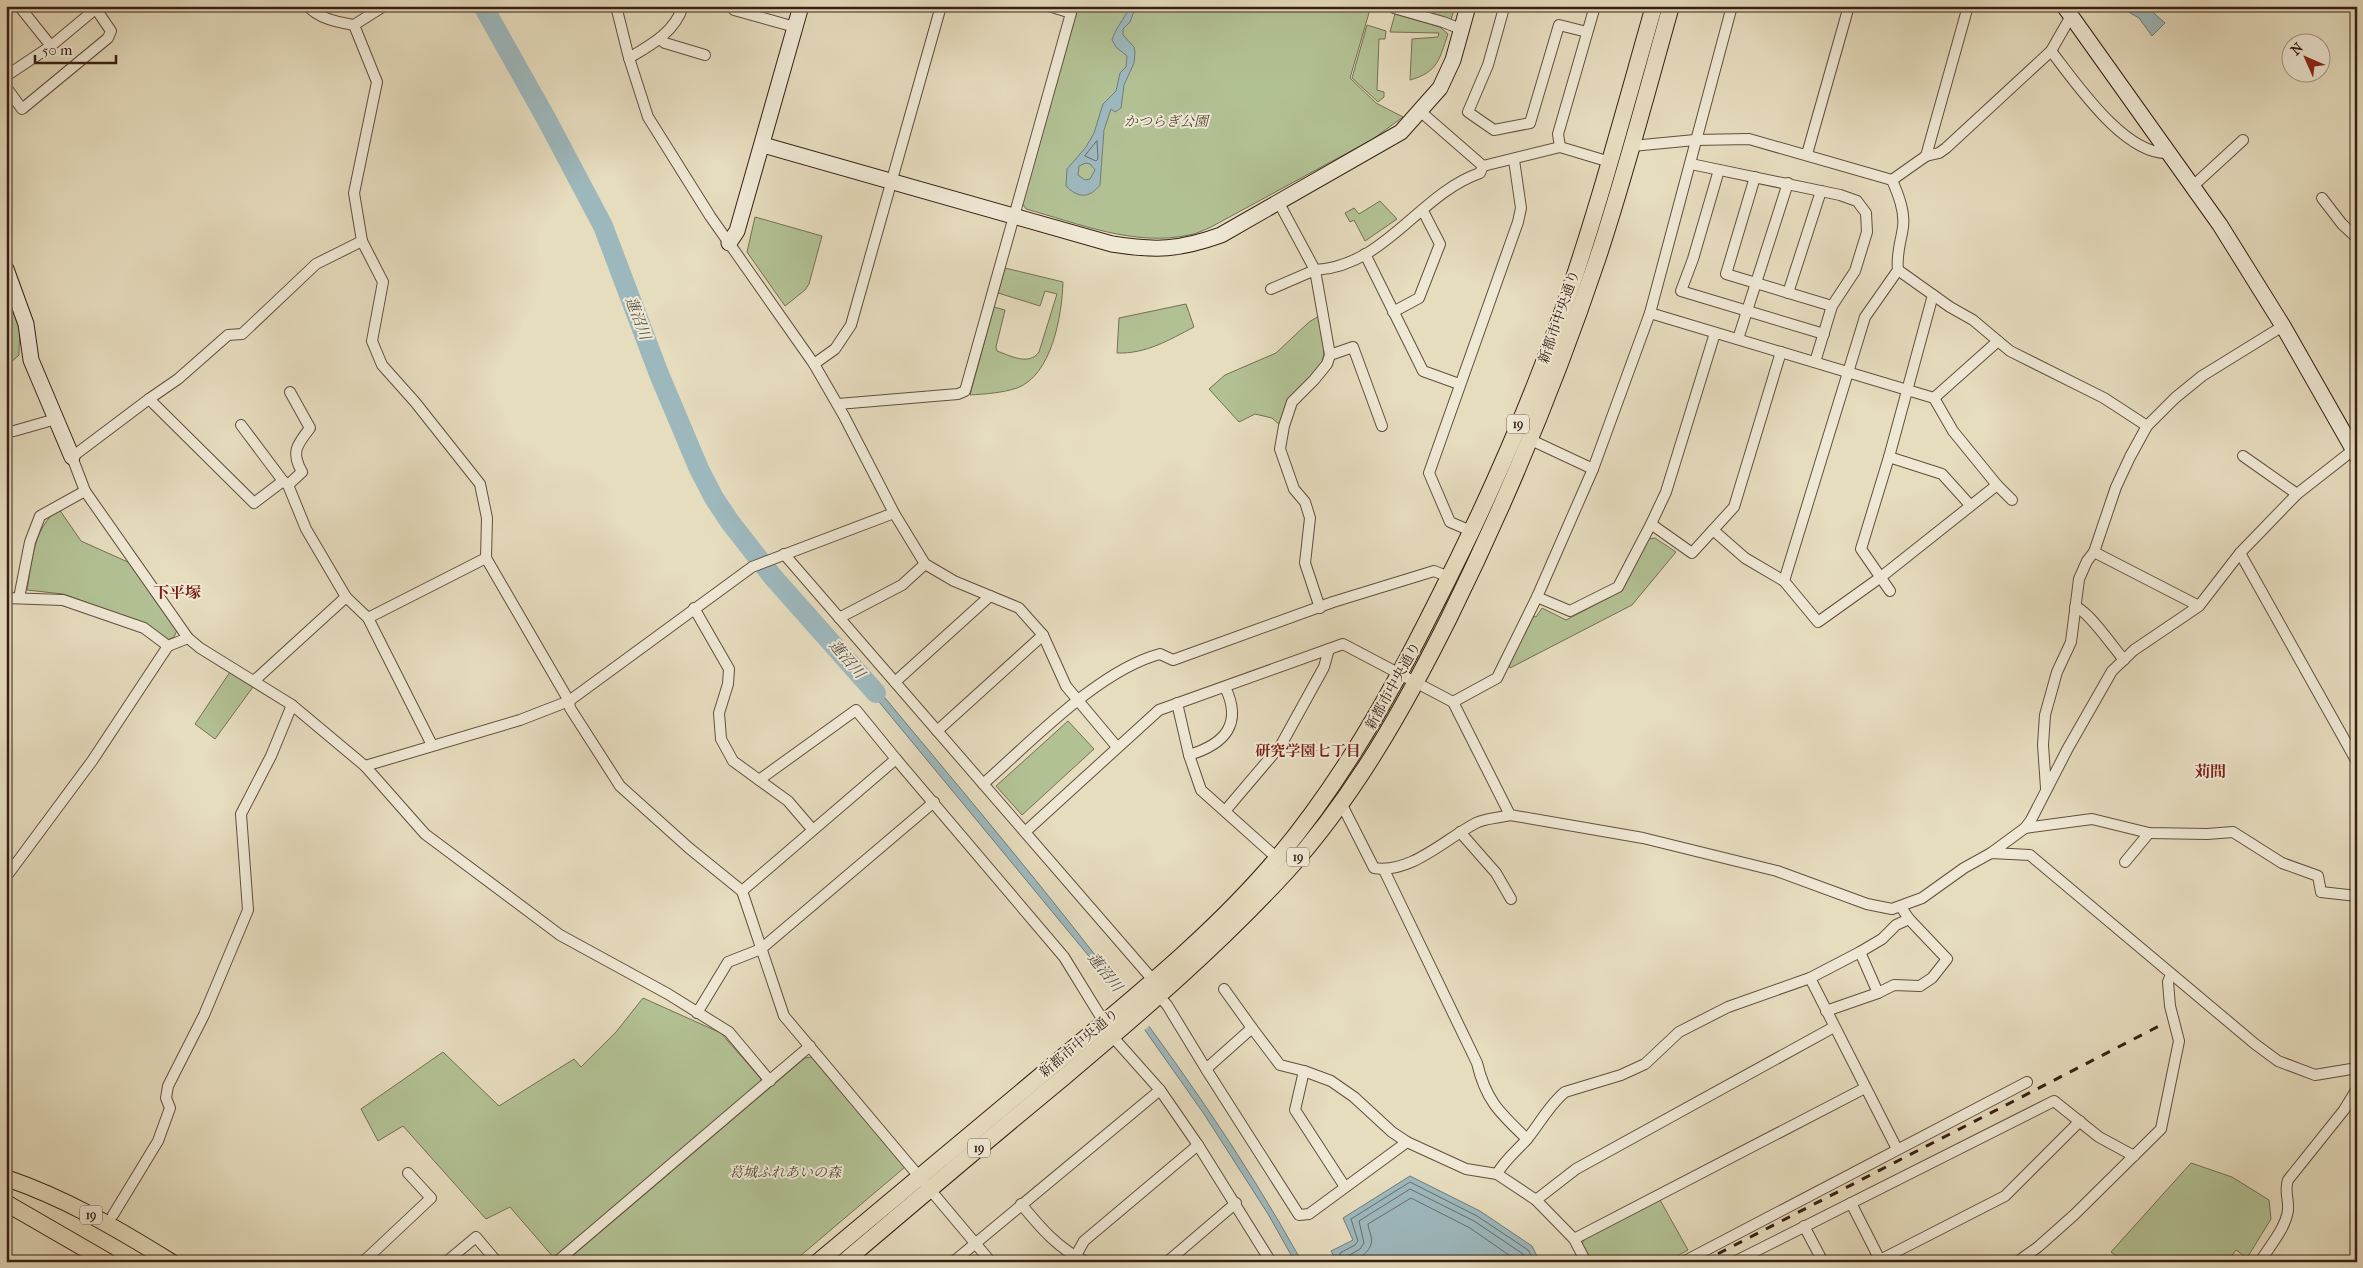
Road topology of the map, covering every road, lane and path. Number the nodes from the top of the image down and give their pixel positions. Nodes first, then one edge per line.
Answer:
1 (19, 6) edge
2 (308, 6) edge
3 (384, 6) edge
4 (616, 6) edge
5 (683, 6) edge
6 (801, 6) edge
7 (941, 6) edge
8 (1048, 6) edge
9 (1468, 6) edge
10 (1498, 6) edge
11 (1594, 6) edge
12 (1654, 6) edge
13 (1671, 6) edge
14 (1732, 6) edge
15 (1849, 6) edge
16 (1968, 6) edge
17 (97, 8) edge
18 (1394, 8) dead end
19 (1070, 9) edge
20 (734, 10) dead end
21 (2068, 11) edge
22 (354, 24) junction
23 (795, 27) junction
24 (1461, 29) junction
25 (1587, 32) junction
26 (660, 39) junction
27 (51, 46) junction
28 (2050, 50) junction
29 (705, 55) dead end
30 (629, 58) junction
31 (6, 76) edge
32 (6, 87) edge
33 (1420, 112) junction
34 (1695, 140) junction
35 (2243, 140) dead end
36 (763, 145) junction
37 (1632, 146) junction
38 (1560, 147) junction
39 (2169, 153) junction
40 (1807, 154) junction
41 (1926, 156) junction
42 (1514, 160) junction
43 (1610, 162) junction
44 (1691, 164) junction
45 (1483, 166) junction
46 (1719, 170) junction
47 (1756, 177) junction
48 (1892, 180) junction
49 (891, 181) junction
50 (1788, 183) junction
51 (2193, 186) junction
52 (1821, 191) junction
53 (2322, 198) dead end
54 (1279, 203) junction
55 (1423, 211) junction
56 (1014, 216) junction
57 (2357, 238) edge
58 (362, 241) junction
59 (730, 243) junction
60 (1365, 254) junction
61 (6, 269) edge
62 (1315, 270) junction
63 (1898, 270) junction
64 (1757, 283) junction
65 (1271, 289) dead end
66 (1788, 293) junction
67 (1933, 295) junction
68 (1832, 306) junction
69 (1748, 311) junction
70 (1393, 312) junction
71 (1650, 313) junction
72 (2283, 326) junction
73 (1715, 333) junction
74 (1824, 334) junction
75 (1738, 340) junction
76 (1998, 341) junction
77 (1781, 352) junction
78 (1330, 355) junction
79 (1815, 362) junction
80 (814, 364) junction
81 (1848, 372) junction
82 (1460, 384) junction
83 (1906, 390) junction
84 (290, 392) dead end
85 (1934, 398) junction
86 (149, 399) junction
87 (838, 404) junction
88 (56, 419) junction
89 (241, 425) dead end
90 (1382, 426) dead end
91 (2147, 426) junction
92 (6, 431) edge
93 (1530, 440) junction
94 (2356, 448) edge
95 (2244, 456) dead end
96 (72, 457) junction
97 (1889, 457) junction
98 (1593, 468) junction
99 (285, 483) junction
100 (1997, 485) junction
101 (85, 491) junction
102 (2297, 494) junction
103 (2012, 500) dead end
104 (1970, 505) junction
105 (894, 513) junction
106 (1652, 524) junction
107 (1713, 530) junction
108 (1471, 531) junction
109 (2094, 552) junction
110 (2240, 554) junction
111 (779, 556) junction
112 (486, 558) junction
113 (925, 564) junction
114 (1881, 576) junction
115 (1449, 577) junction
116 (1784, 581) junction
117 (1890, 591) dead end
118 (990, 596) junction
119 (346, 597) junction
120 (6, 598) edge
121 (19, 598) junction
122 (1537, 598) junction
123 (2199, 606) junction
124 (2075, 607) junction
125 (694, 608) junction
126 (1320, 608) junction
127 (368, 618) junction
128 (840, 618) junction
129 (1043, 635) junction
130 (188, 638) junction
131 (168, 646) junction
132 (1329, 649) junction
133 (2124, 660) junction
134 (1400, 675) junction
135 (254, 680) junction
136 (895, 682) junction
137 (1416, 684) junction
138 (1225, 687) junction
139 (569, 701) junction
140 (1076, 701) junction
141 (1454, 702) junction
142 (1177, 703) junction
143 (292, 704) junction
144 (937, 731) junction
145 (432, 745) junction
146 (1117, 747) junction
147 (1189, 755) junction
148 (896, 759) junction
149 (2357, 762) edge
150 (365, 766) junction
151 (759, 780) junction
152 (983, 784) junction
153 (2046, 789) junction
154 (934, 802) junction
155 (1341, 803) junction
156 (1225, 810) junction
157 (1510, 815) junction
158 (2025, 828) junction
159 (812, 830) junction
160 (1025, 832) junction
161 (1460, 832) junction
162 (2149, 833) junction
163 (1991, 853) junction
164 (1277, 858) junction
165 (2125, 862) dead end
166 (1384, 870) junction
167 (6, 877) edge
168 (742, 891) junction
169 (2357, 896) edge
170 (1511, 899) dead end
171 (1901, 907) junction
172 (1909, 919) junction
173 (761, 949) junction
174 (1860, 952) junction
175 (2171, 974) junction
176 (1810, 978) junction
177 (1224, 989) dead end
178 (1150, 993) junction
179 (1878, 993) junction
180 (1826, 1011) junction
181 (696, 1013) junction
182 (1113, 1025) junction
183 (1834, 1027) junction
184 (1252, 1028) junction
185 (810, 1046) junction
186 (2357, 1068) edge
187 (1206, 1069) junction
188 (1304, 1071) junction
189 (770, 1081) junction
190 (2027, 1082) dead end
191 (1864, 1088) junction
192 (2357, 1089) edge
193 (1160, 1090) junction
194 (2080, 1121) junction
195 (1528, 1139) junction
196 (1407, 1142) junction
197 (1198, 1145) junction
198 (1896, 1149) junction
199 (2134, 1156) junction
200 (408, 1172) dead end
201 (1497, 1174) junction
202 (6, 1178) edge
203 (925, 1183) junction
204 (1344, 1187) junction
205 (1536, 1200) junction
206 (6, 1203) edge
207 (1236, 1203) junction
208 (1851, 1203) junction
209 (1021, 1204) junction
210 (113, 1215) dead end
211 (1804, 1226) junction
212 (1574, 1239) junction
213 (976, 1243) junction
214 (1075, 1257) junction
215 (1880, 1261) edge
216 (108, 1262) edge
217 (170, 1262) edge
218 (363, 1262) edge
219 (446, 1262) edge
220 (497, 1262) edge
221 (562, 1262) edge
222 (818, 1262) edge
223 (844, 1262) edge
224 (953, 1262) edge
225 (991, 1262) edge
226 (1087, 1262) edge
227 (1167, 1262) edge
228 (1271, 1262) edge
229 (1586, 1262) edge
230 (1683, 1262) edge
231 (1734, 1262) edge
232 (1823, 1262) edge
233 (2017, 1262) edge
234 (2260, 1262) edge

1 - 27 street
2 - 22 street
3 - 22 street
4 - 30 street
5 - 26 street
6 - 23 street
7 - 49 street
8 - 19 street
9 - 24 street
10 - 25 street
11 - 25 street
12 - 43 main road, 新都市中央通り / 19
13 - 37 main road, 新都市中央通り / 19
14 - 34 street
15 - 40 street
16 - 41 street
17 - 27 street
17 - 32 street
18 - 24 street
19 - 56 street
20 - 23 street
21 - 28 street
21 - 39 street
22 - 58 street
23 - 36 street
24 - 33 street
25 - 38 street
26 - 29 street
26 - 30 street
27 - 31 street
28 - 39 street
28 - 41 street
30 - 59 street
33 - 45 street
33 - 54 street
34 - 37 street
34 - 40 street
34 - 44 street
35 - 51 street
36 - 49 street
36 - 59 street
37 - 93 main road, 新都市中央通り / 19
38 - 42 street
38 - 43 street
39 - 51 street
40 - 48 street
41 - 48 street
42 - 45 street
42 - 82 street
43 - 108 main road, 新都市中央通り / 19
44 - 46 street
44 - 71 street
45 - 55 street
46 - 47 street
46 - 69 street
47 - 50 street
47 - 64 street
48 - 63 street
49 - 56 street
49 - 80 street
50 - 52 street
50 - 64 street
51 - 72 street
52 - 66 street
52 - 68 street
53 - 57 street
54 - 56 street
54 - 62 street
55 - 60 street
55 - 70 street
56 - 87 street
58 - 86 street
58 - 112 street
59 - 80 street
60 - 62 street
60 - 70 street
61 - 88 street
62 - 65 street
62 - 78 street
63 - 67 street
63 - 81 street
64 - 66 street
64 - 69 street
66 - 68 street
67 - 76 street
67 - 83 street
68 - 74 street
69 - 74 street
69 - 75 street
70 - 82 street
71 - 73 street
71 - 98 street
72 - 91 street
72 - 94 street
73 - 75 street
73 - 106 street
74 - 79 street
75 - 77 street
76 - 85 street
76 - 91 street
77 - 79 street
77 - 107 street
78 - 90 street
78 - 126 street
79 - 81 street
80 - 87 street
81 - 83 street
81 - 116 street
82 - 108 street
83 - 85 street
83 - 97 street
84 - 99 street
85 - 100 street
86 - 96 street
86 - 99 street
87 - 105 street
88 - 92 street
88 - 96 street
89 - 99 street
91 - 109 street
93 - 98 street
93 - 137 main road, 新都市中央通り / 19
94 - 102 street
95 - 102 street
96 - 101 street
97 - 104 street
97 - 114 street
98 - 122 street
99 - 119 street
100 - 103 street
100 - 104 street
101 - 121 street
101 - 130 street
102 - 110 street
104 - 114 street
105 - 111 street
105 - 113 street
106 - 107 street
106 - 122 street
107 - 116 street
108 - 115 main road, 新都市中央通り / 19
109 - 123 street
109 - 124 street
110 - 123 street
110 - 149 street
111 - 125 street
111 - 128 street
112 - 127 street
112 - 139 street
113 - 118 street
113 - 128 street
114 - 116 street
114 - 117 street
115 - 126 street
115 - 134 main road, 新都市中央通り / 19
118 - 129 street
118 - 136 street
119 - 127 street
119 - 135 street
120 - 121 street
121 - 131 street
122 - 141 street
123 - 133 street
124 - 133 street
124 - 153 street
125 - 139 street
125 - 151 street
126 - 140 street
127 - 145 street
128 - 136 street
129 - 140 street
129 - 144 street
130 - 131 street
130 - 135 street
131 - 167 street
132 - 134 street
132 - 138 street
132 - 156 street
133 - 153 street
134 - 137 street
134 - 164 main road, 新都市中央通り / 19
135 - 143 street
136 - 144 street
137 - 141 street
137 - 155 main road, 新都市中央通り / 19
138 - 142 street
138 - 147 street
139 - 145 street
139 - 168 street
140 - 146 street
140 - 152 street
141 - 157 street
142 - 146 street
142 - 147 street
143 - 150 street
143 - 210 street
144 - 152 street
145 - 150 street
146 - 160 street
147 - 156 street
148 - 151 street
148 - 154 street
148 - 159 street
150 - 181 street
151 - 159 street
152 - 160 street
153 - 158 street
154 - 173 street
154 - 182 street
155 - 166 street
155 - 178 main road, 新都市中央通り / 19
156 - 164 street
157 - 161 street
157 - 171 street
158 - 162 street
158 - 163 street
159 - 168 street
160 - 178 street
161 - 166 street
161 - 170 street
162 - 165 street
162 - 169 street
163 - 171 street
163 - 175 street
164 - 178 main road, 新都市中央通り / 19
166 - 195 street
168 - 173 street
171 - 172 street
172 - 174 street
172 - 179 street
173 - 181 street
173 - 185 street
174 - 176 street
174 - 179 street
175 - 186 street
175 - 199 street
176 - 180 street
176 - 195 street
177 - 184 street
178 - 182 main road, 新都市中央通り / 19
178 - 187 street
179 - 180 street
180 - 183 street
181 - 189 street
182 - 193 street
182 - 203 main road, 新都市中央通り / 19
183 - 191 street
183 - 205 street
184 - 187 street
184 - 188 street
185 - 189 street
185 - 203 street
187 - 204 street
188 - 196 street
188 - 204 street
189 - 221 street
190 - 198 street
191 - 198 street
191 - 212 street
192 - 234 street
193 - 197 street
193 - 209 street
194 - 199 street
194 - 208 street
194 - 215 street
195 - 201 street
196 - 201 street
196 - 204 street
197 - 207 street
197 - 214 street
198 - 230 street
199 - 233 street
200 - 218 street
201 - 205 street
202 - 217 main road, 19
203 - 213 street
203 - 222 main road, 新都市中央通り / 19
203 - 223 main road, 新都市中央通り / 19
205 - 212 street
206 - 216 main road, 19
207 - 227 street
207 - 228 street
208 - 211 street
208 - 215 street
209 - 213 street
209 - 214 street
211 - 231 street
211 - 232 street
212 - 229 street
213 - 224 street
213 - 225 street
214 - 226 street
219 - 220 street

